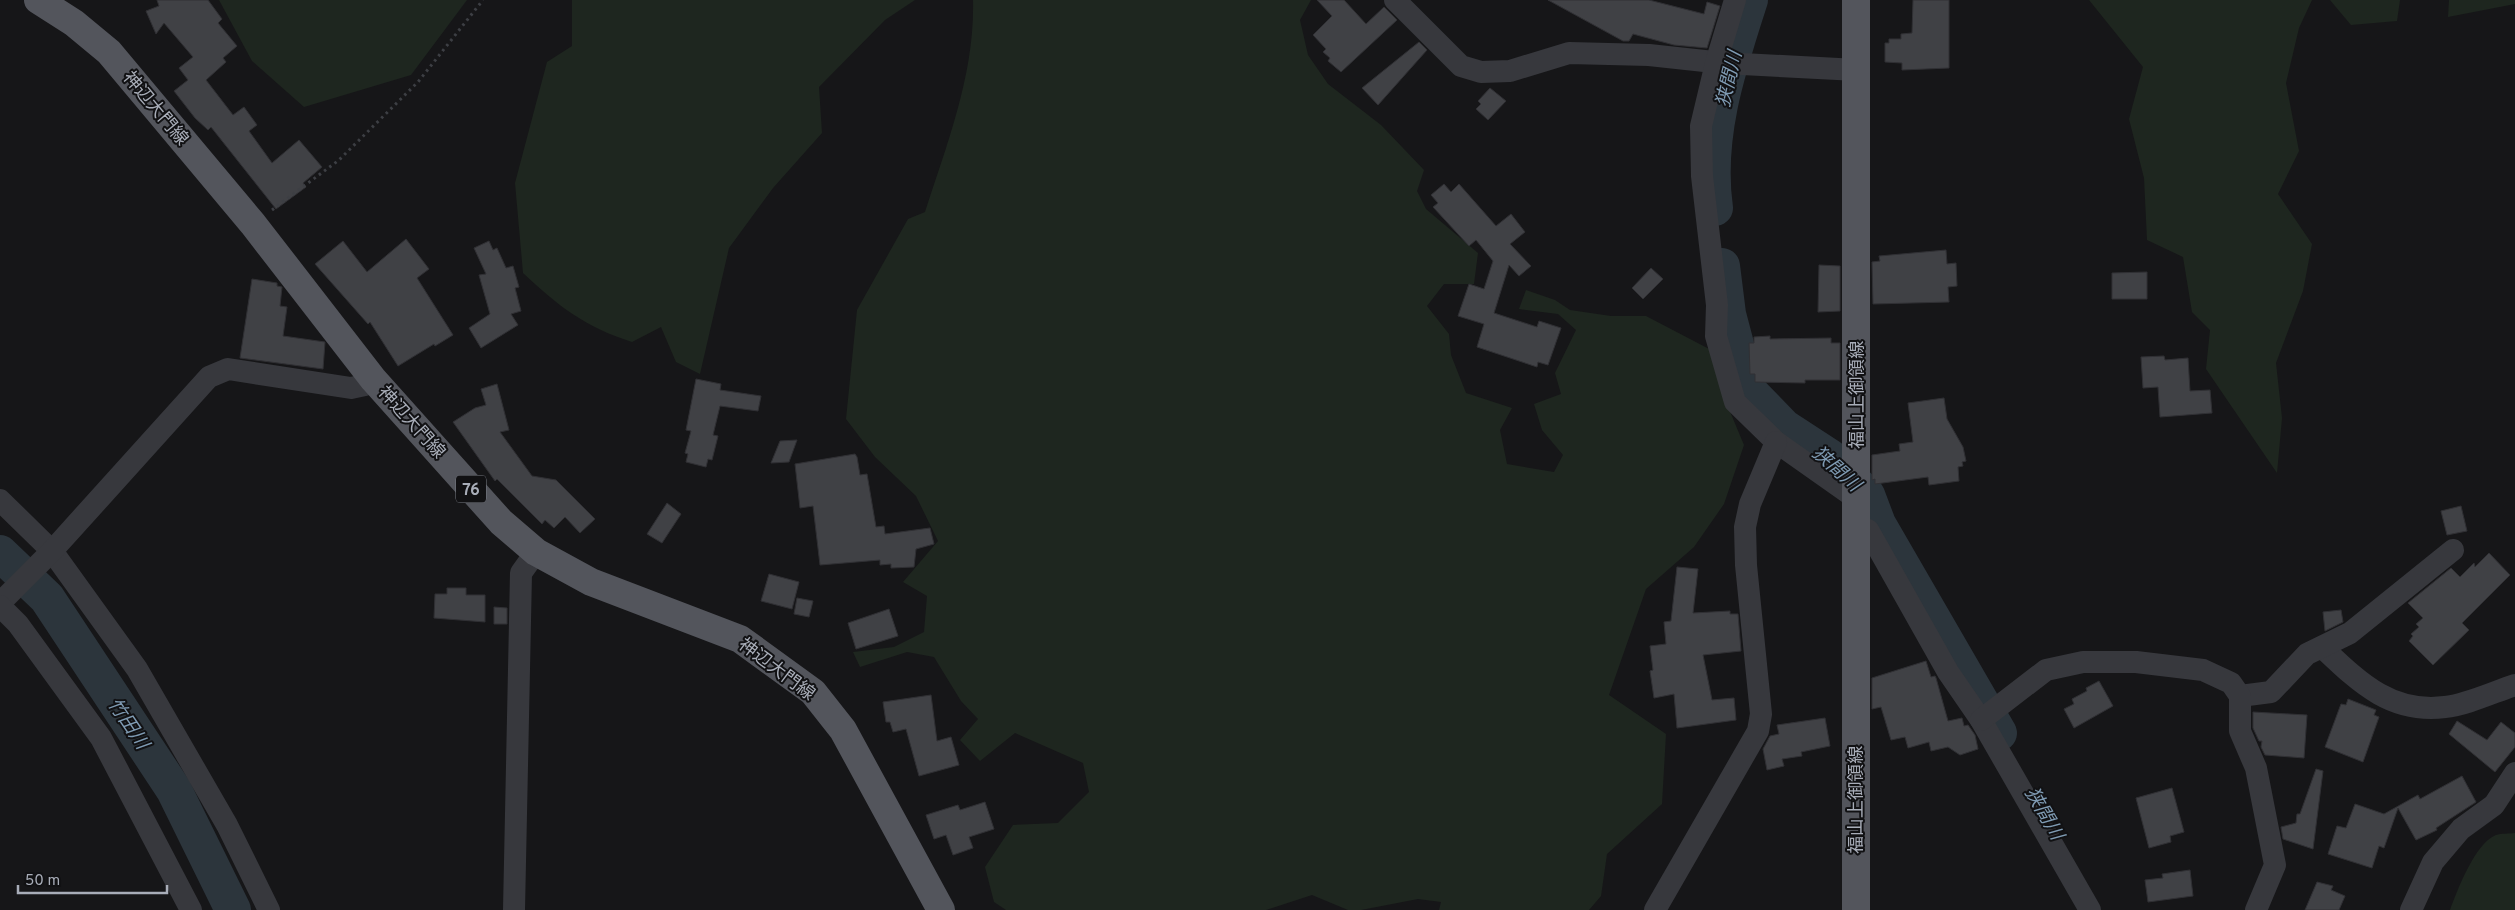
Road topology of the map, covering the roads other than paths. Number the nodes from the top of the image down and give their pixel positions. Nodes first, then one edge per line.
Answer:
1 (38, 0) edge
2 (1395, 0) edge
3 (1735, 0) edge
4 (1856, 0) edge
5 (1726, 63) junction
6 (1857, 70) junction
7 (373, 378) junction
8 (1776, 442) junction
9 (1857, 488) junction
10 (0, 500) edge
11 (1857, 526) junction
12 (2453, 550) dead end
13 (536, 552) junction
14 (49, 554) junction
15 (1, 603) edge
16 (2322, 647) junction
17 (2515, 685) edge
18 (2240, 696) junction
19 (1990, 714) junction
20 (2515, 773) edge
21 (190, 910) edge
22 (269, 910) edge
23 (514, 910) edge
24 (942, 910) edge
25 (1655, 910) edge
26 (1856, 910) edge
27 (2090, 910) edge
28 (2256, 910) edge
29 (2411, 910) edge

1 - 7 main road, 神辺大門線 / 76
2 - 5 street
3 - 5 street
4 - 6 main road, 福山上御領線
5 - 6 street
5 - 8 street
6 - 9 main road, 福山上御領線
7 - 13 main road, 神辺大門線 / 76
7 - 14 street
8 - 9 street
8 - 25 street
9 - 11 main road, 福山上御領線
10 - 14 street
11 - 19 street
11 - 26 main road, 福山上御領線
12 - 16 street
13 - 23 street
13 - 24 main road, 神辺大門線 / 76
14 - 15 street
14 - 22 street
15 - 21 street
16 - 17 street
16 - 18 street
18 - 19 street
18 - 28 street
19 - 27 street
20 - 29 street

